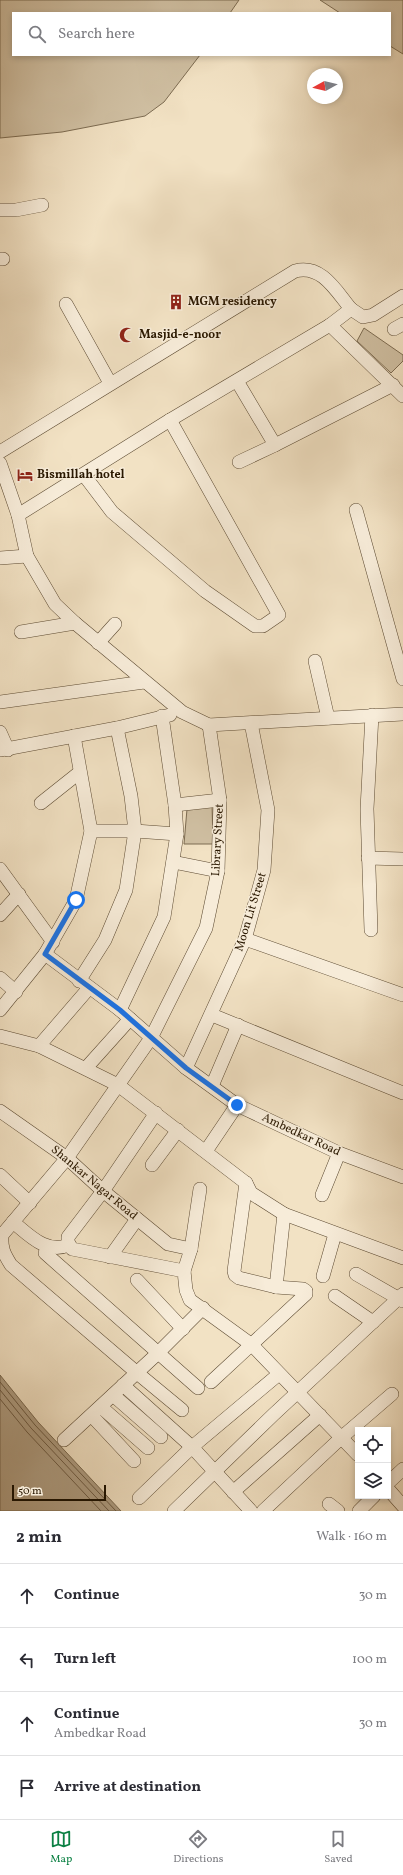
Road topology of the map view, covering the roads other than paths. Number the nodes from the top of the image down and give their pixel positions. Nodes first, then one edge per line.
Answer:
1 (42, 205) dead end
2 (0, 210) edge
3 (403, 296) edge
4 (66, 304) dead end
5 (351, 309) junction
6 (330, 325) junction
7 (237, 381) junction
8 (110, 383) junction
9 (393, 384) junction
10 (403, 396) edge
11 (170, 420) junction
12 (276, 445) junction
13 (0, 452) edge
14 (239, 462) dead end
15 (0, 463) edge
16 (84, 475) junction
17 (5, 487) edge
18 (356, 510) dead end
19 (18, 515) junction
20 (27, 556) junction
21 (0, 558) edge
22 (75, 623) junction
23 (115, 624) dead end
24 (21, 632) dead end
25 (98, 643) junction
26 (316, 661) dead end
27 (403, 679) edge
28 (144, 682) junction
29 (0, 702) edge
30 (182, 712) junction
31 (403, 714) edge
32 (162, 716) junction
33 (372, 716) junction
34 (328, 718) junction
35 (251, 722) junction
36 (209, 725) junction
37 (117, 728) junction
38 (0, 732) edge
39 (74, 736) junction
40 (4, 750) edge
41 (80, 772) junction
42 (220, 800) junction
43 (41, 803) dead end
44 (175, 805) junction
45 (91, 831) junction
46 (135, 831) junction
47 (177, 834) junction
48 (368, 858) junction
49 (403, 858) edge
50 (173, 862) junction
51 (0, 869) edge
52 (218, 871) junction
53 (19, 894) junction
54 (0, 915) edge
55 (371, 930) dead end
56 (245, 940) junction
57 (53, 942) junction
58 (45, 954) junction
59 (0, 978) edge
60 (84, 984) junction
61 (16, 992) junction
62 (403, 995) edge
63 (0, 1010) edge
64 (125, 1015) junction
65 (212, 1015) junction
66 (238, 1025) junction
67 (0, 1036) edge
68 (151, 1038) junction
69 (40, 1046) junction
70 (86, 1068) junction
71 (186, 1068) junction
72 (118, 1085) junction
73 (212, 1086) junction
74 (403, 1093) edge
75 (237, 1105) junction
76 (0, 1111) edge
77 (156, 1113) junction
78 (178, 1130) junction
79 (206, 1151) junction
80 (338, 1153) junction
81 (67, 1158) junction
82 (152, 1165) dead end
83 (0, 1175) edge
84 (403, 1177) edge
85 (246, 1183) junction
86 (200, 1189) dead end
87 (103, 1191) junction
88 (322, 1195) dead end
89 (30, 1203) junction
90 (284, 1214) junction
91 (137, 1219) junction
92 (13, 1222) junction
93 (335, 1234) junction
94 (69, 1245) junction
95 (191, 1249) junction
96 (45, 1254) dead end
97 (110, 1257) junction
98 (403, 1258) edge
99 (184, 1272) junction
100 (356, 1274) dead end
101 (323, 1276) dead end
102 (137, 1280) dead end
103 (276, 1287) junction
104 (335, 1296) dead end
105 (402, 1297) edge
106 (203, 1308) junction
107 (373, 1322) junction
108 (183, 1329) junction
109 (252, 1345) junction
110 (157, 1354) junction
111 (136, 1372) junction
112 (279, 1374) junction
113 (211, 1382) dead end
114 (123, 1385) junction
115 (198, 1388) dead end
116 (297, 1392) junction
117 (392, 1394) dead end
118 (113, 1395) junction
119 (182, 1410) dead end
120 (97, 1412) junction
121 (320, 1416) junction
122 (171, 1427) junction
123 (160, 1437) junction
124 (342, 1437) junction
125 (64, 1440) dead end
126 (192, 1447) junction
127 (148, 1448) junction
128 (355, 1452) edge
129 (403, 1470) edge
130 (214, 1472) junction
131 (391, 1480) edge
132 (233, 1492) junction
133 (391, 1492) edge
134 (140, 1498) dead end
135 (371, 1499) edge
136 (403, 1506) edge
137 (174, 1511) edge
138 (251, 1511) edge
139 (263, 1511) edge
140 (358, 1511) edge

1 - 2 street
3 - 5 street
4 - 8 street
5 - 6 street
5 - 8 street
6 - 7 street
6 - 9 street
7 - 11 street
7 - 12 street
8 - 13 street
9 - 10 street
9 - 12 street
11 - 16 street
11 - 16 street
12 - 14 street
15 - 17 street
16 - 19 street
17 - 19 street
18 - 27 street
19 - 20 street
20 - 21 street
20 - 22 street
22 - 24 street
22 - 25 street
23 - 25 street
25 - 28 street
26 - 34 street
28 - 29 street
28 - 30 street
30 - 32 street
30 - 36 street
31 - 33 street
32 - 37 street
32 - 44 street
33 - 34 street
33 - 48 street
34 - 35 street
35 - 36 street
35 - 56 street, Moon Lit Street
36 - 42 street, Library Street
37 - 39 street
37 - 46 street
38 - 40 street
39 - 40 street
39 - 41 street
41 - 43 street
41 - 45 street
42 - 44 street
42 - 52 street, Library Street
44 - 47 street
45 - 46 street
45 - 57 street
46 - 47 street
46 - 60 street
47 - 50 street
48 - 49 street
48 - 55 street
50 - 52 street
50 - 64 street
51 - 53 street
52 - 68 street, Library Street
53 - 54 street
53 - 57 street
56 - 62 street
56 - 65 street, Moon Lit Street
57 - 58 street
58 - 60 street, Ambedkar Road
58 - 61 street
59 - 61 street
60 - 64 street, Ambedkar Road
60 - 69 street
61 - 63 street
64 - 68 street, Ambedkar Road
64 - 70 street
65 - 66 street
65 - 71 street, Moon Lit Street
66 - 73 street
66 - 74 street
67 - 69 street
68 - 71 street, Ambedkar Road
68 - 72 street, Library Street
69 - 70 street
70 - 72 street
71 - 73 street, Ambedkar Road
72 - 77 street
72 - 81 street, Library Street
73 - 75 street, Ambedkar Road
75 - 79 street
75 - 80 street, Ambedkar Road
76 - 81 street, Shankar Nagar Road
77 - 78 street
77 - 87 street
78 - 79 street
78 - 82 street
79 - 85 street
80 - 84 street, Ambedkar Road
80 - 88 street
81 - 87 street, Shankar Nagar Road
81 - 89 street, Library Street
83 - 89 street
85 - 90 street
85 - 103 street
86 - 95 street
87 - 91 street, Shankar Nagar Road
87 - 94 street
89 - 92 street, Library Street
90 - 93 street
90 - 103 street
91 - 95 street, Shankar Nagar Road
91 - 97 street
92 - 94 street
92 - 111 street, Library Street
93 - 98 street
93 - 101 street
94 - 97 street
95 - 99 street
96 - 110 street
97 - 99 street
99 - 106 street
100 - 105 street
102 - 108 street
103 - 109 street
104 - 107 street
105 - 107 street
106 - 108 street
106 - 109 street
107 - 116 street
108 - 110 street
109 - 112 street
109 - 113 street
110 - 111 street
110 - 115 street
111 - 114 street
111 - 119 street, Library Street
112 - 116 street
112 - 126 street
114 - 118 street
114 - 122 street
116 - 121 street
116 - 130 street
117 - 124 street
118 - 120 street
118 - 123 street
120 - 125 street
120 - 127 street
120 - 127 street
121 - 124 street
121 - 132 street
122 - 123 street
122 - 126 street
123 - 127 street
124 - 128 street
124 - 139 street
126 - 130 street
126 - 134 street
129 - 131 street
130 - 132 street
130 - 137 street
132 - 138 street
133 - 136 street
135 - 140 street

